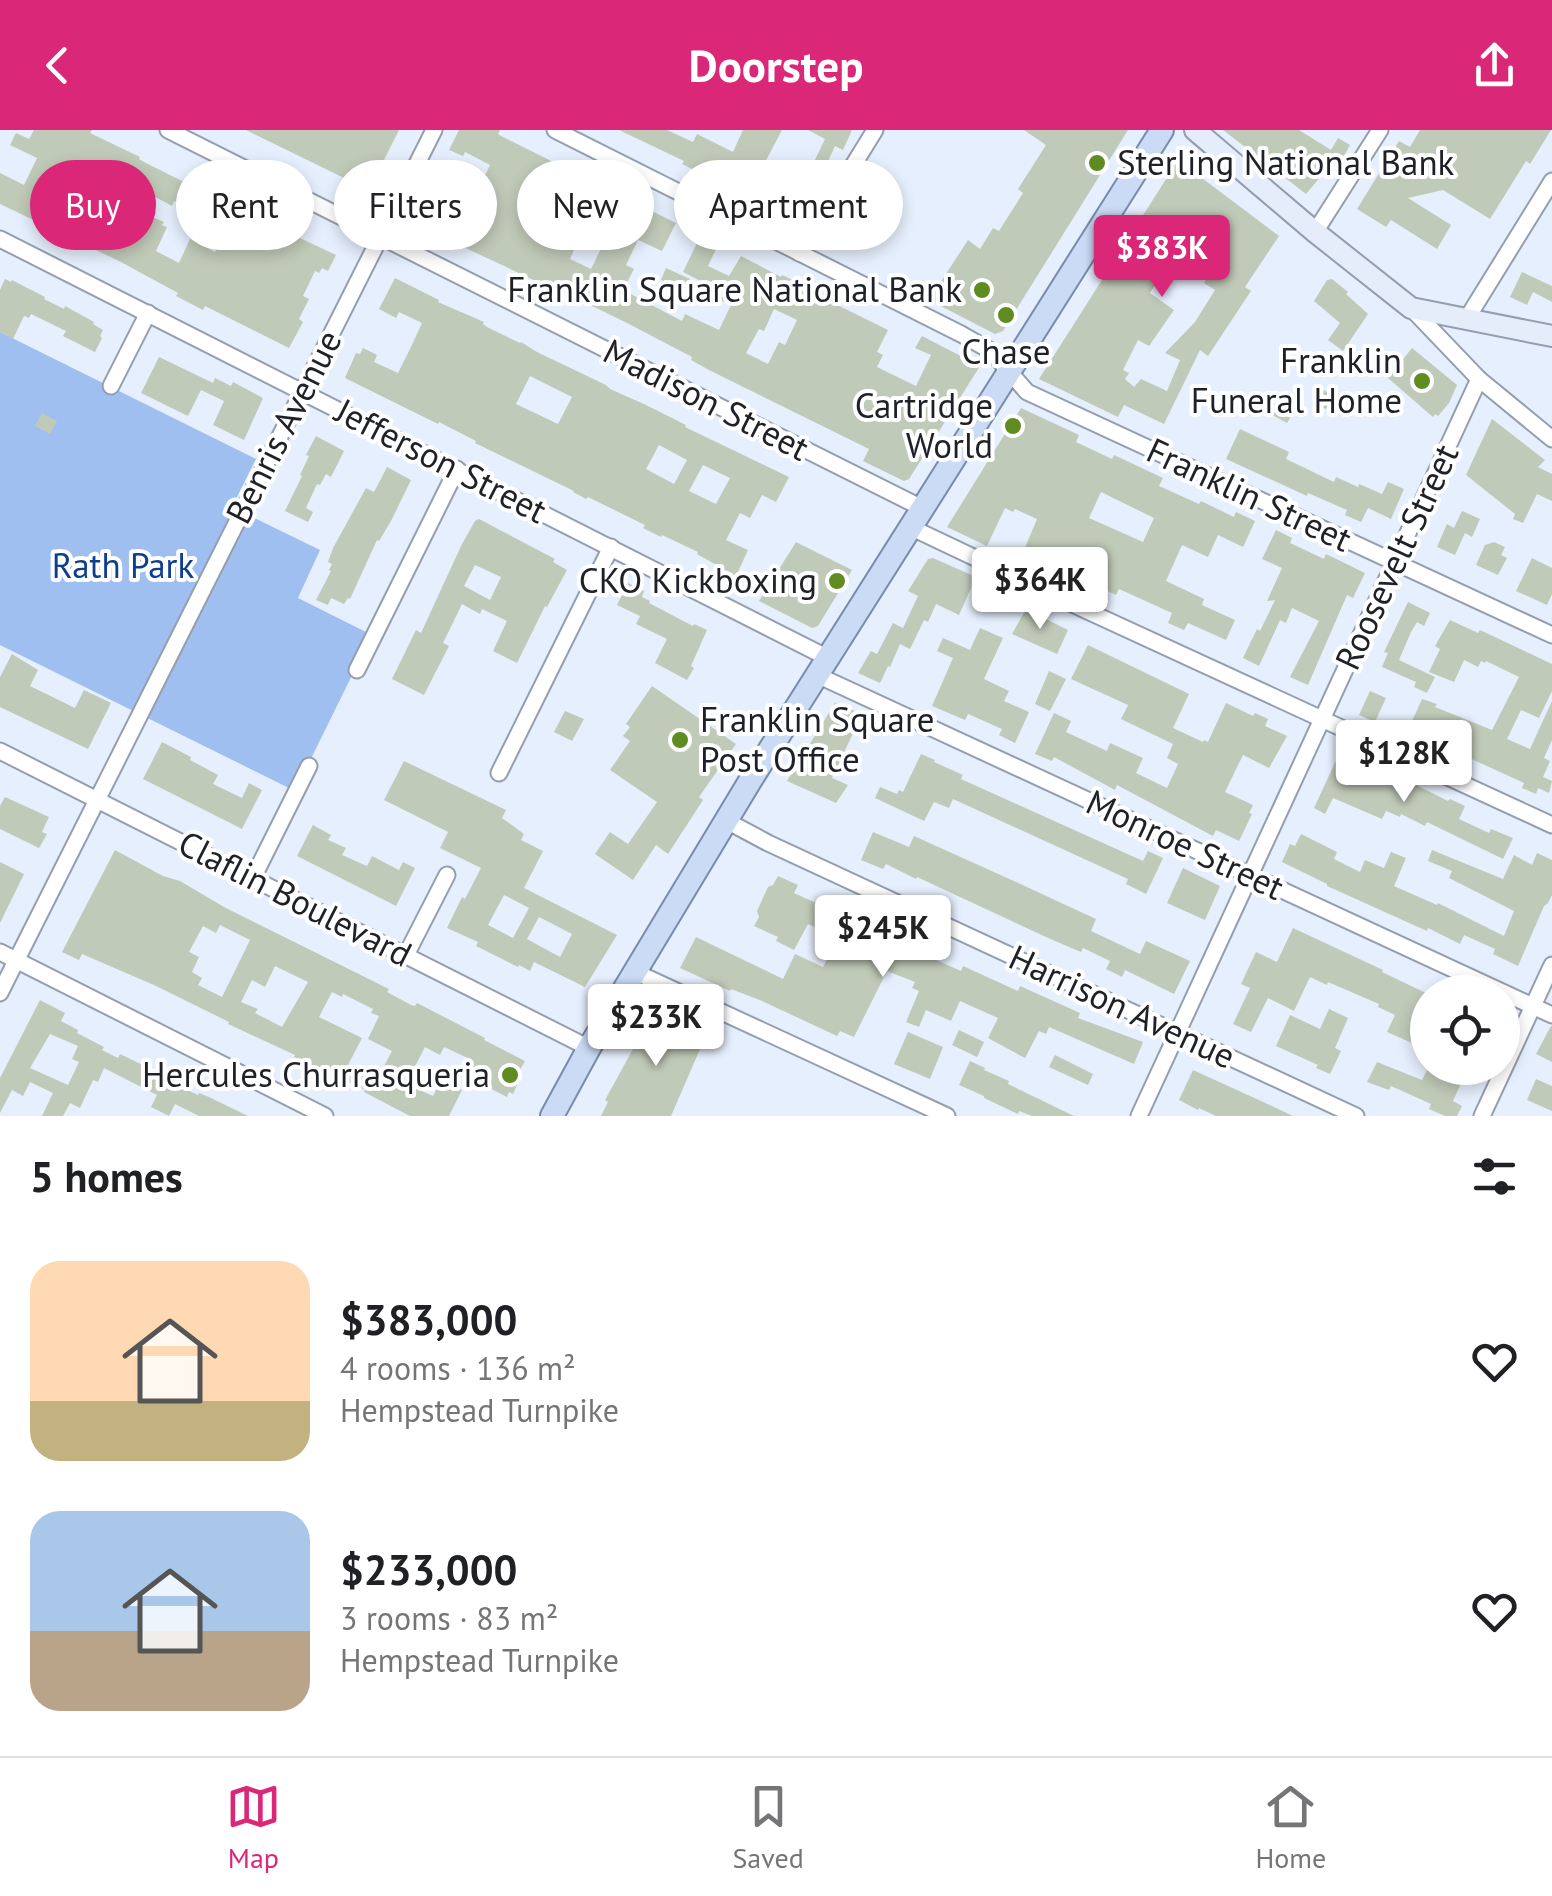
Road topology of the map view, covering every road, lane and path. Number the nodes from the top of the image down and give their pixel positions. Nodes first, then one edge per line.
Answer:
1 (168, 130) edge
2 (434, 130) edge
3 (554, 130) edge
4 (875, 130) edge
5 (1162, 130) edge
6 (1195, 130) edge
7 (1380, 130) edge
8 (419, 160) edge
9 (1552, 180) edge
10 (334, 214) edge
11 (1315, 232) junction
12 (0, 240) edge
13 (373, 250) edge
14 (405, 250) edge
15 (799, 253) junction
16 (1410, 308) junction
17 (148, 314) junction
18 (1466, 320) junction
19 (1552, 336) edge
20 (1009, 370) junction
21 (1478, 379) junction
22 (111, 386) dead end
23 (302, 392) junction
24 (1552, 439) edge
25 (457, 470) junction
26 (916, 517) junction
27 (611, 547) junction
28 (1395, 562) junction
29 (1552, 634) edge
30 (823, 666) junction
31 (357, 670) dead end
32 (1322, 719) junction
33 (0, 751) edge
34 (309, 766) dead end
35 (499, 772) dead end
36 (97, 800) junction
37 (725, 820) junction
38 (1552, 825) edge
39 (446, 875) dead end
40 (1250, 876) junction
41 (253, 878) junction
42 (0, 952) edge
43 (406, 955) junction
44 (16, 960) junction
45 (1552, 964) edge
46 (636, 972) junction
47 (0, 993) edge
48 (1533, 1006) junction
49 (1552, 1015) edge
50 (1177, 1033) junction
51 (589, 1048) junction
52 (325, 1116) edge
53 (552, 1116) edge
54 (947, 1116) edge
55 (1138, 1116) edge
56 (1356, 1116) edge
57 (1482, 1116) edge

1 - 10 street, Madison Street
2 - 8 street, Benris Avenue
3 - 15 street, Franklin Street
4 - 15 street
5 - 20 main road
6 - 11 main road
7 - 11 street
9 - 18 street
11 - 16 main road
12 - 17 street, Jefferson Street
13 - 23 street, Benris Avenue
14 - 26 street, Madison Street
15 - 20 street, Franklin Street
16 - 18 main road
16 - 21 street
17 - 22 street
17 - 23 street, Jefferson Street
18 - 19 main road
20 - 26 main road
20 - 28 street, Franklin Street
21 - 24 street
21 - 28 street, Roosevelt Street
23 - 25 street, Jefferson Street
23 - 36 street, Benris Avenue
25 - 27 street, Jefferson Street
25 - 31 street
26 - 30 main road
26 - 32 street, Madison Street
27 - 30 street, Jefferson Street
27 - 35 street
28 - 29 street, Franklin Street
28 - 32 street, Roosevelt Street
30 - 37 main road
30 - 40 street, Monroe Street
32 - 38 street, Madison Street
32 - 40 street, Roosevelt Street
33 - 36 street, Claflin Boulevard
34 - 41 street
36 - 41 street, Claflin Boulevard
36 - 44 street, Benris Avenue
37 - 46 main road
37 - 50 street, Harrison Avenue
39 - 43 street
40 - 48 street, Monroe Street
40 - 50 street, Roosevelt Street
41 - 43 street, Claflin Boulevard
42 - 44 street
43 - 51 street, Claflin Boulevard
44 - 47 street, Benris Avenue
44 - 52 street
45 - 48 street
46 - 51 main road
46 - 54 street
48 - 49 street, Monroe Street
48 - 57 street
50 - 55 street, Roosevelt Street
50 - 56 street, Harrison Avenue
51 - 53 main road

